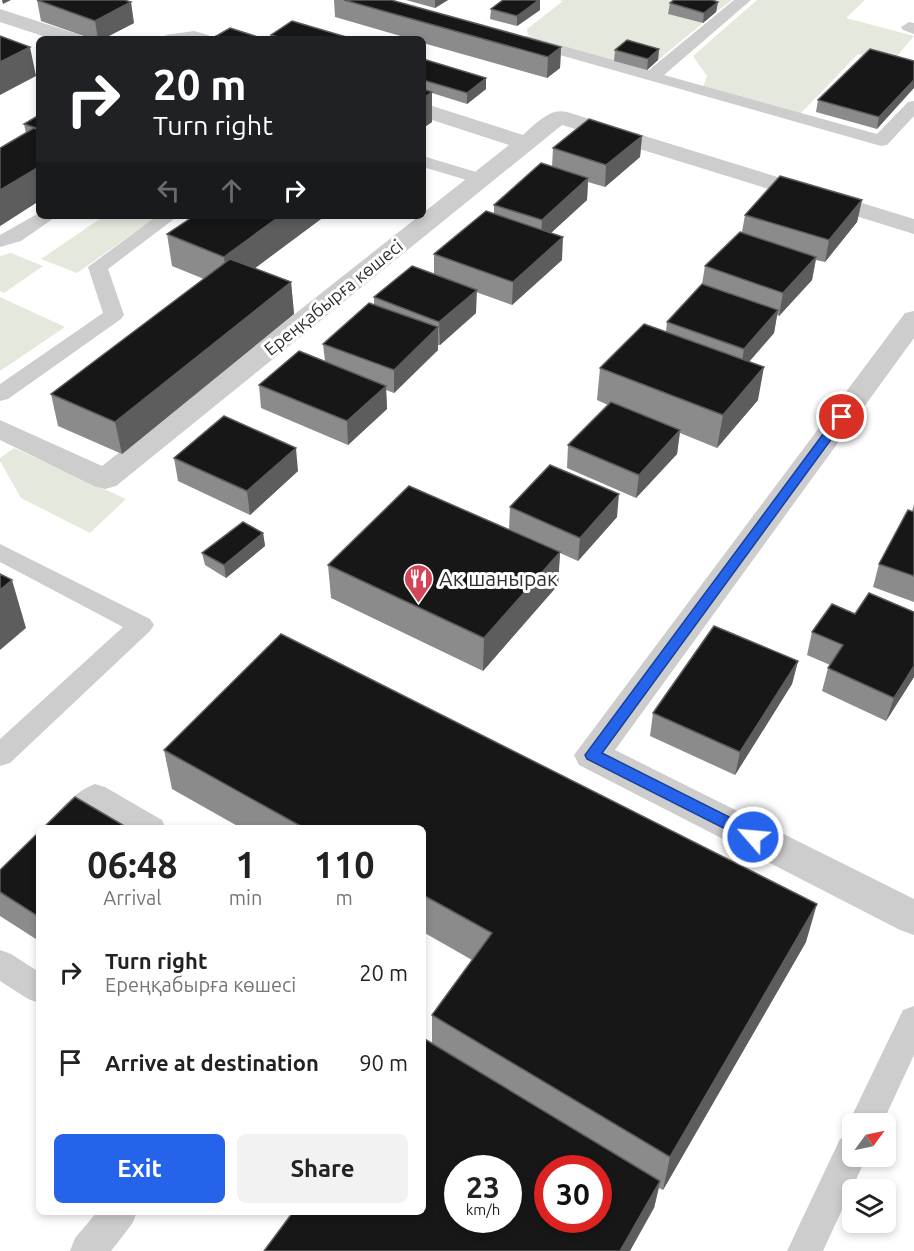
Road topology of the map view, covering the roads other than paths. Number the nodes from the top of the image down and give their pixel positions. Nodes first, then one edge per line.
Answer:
1 (743, 0) edge
2 (0, 15) edge
3 (507, 35) edge
4 (64, 36) edge
5 (651, 76) junction
6 (914, 106) edge
7 (426, 111) edge
8 (526, 143) junction
9 (426, 162) edge
10 (480, 179) junction
11 (43, 219) edge
12 (165, 219) edge
13 (914, 227) edge
14 (0, 241) edge
15 (914, 319) edge
16 (0, 394) edge
17 (0, 429) edge
18 (0, 552) edge
19 (0, 755) edge
20 (65, 825) edge
21 (147, 825) edge
22 (914, 918) edge
23 (0, 963) edge
24 (36, 987) edge
25 (914, 1020) edge
26 (870, 1113) edge
27 (844, 1167) edge
28 (118, 1215) edge
29 (88, 1251) edge
30 (805, 1251) edge

1 - 5 lane
2 - 4 street
3 - 5 lane
5 - 6 lane
7 - 8 street
8 - 10 street, Ереңқабырға көшесі
8 - 13 street, Ереңқабырға көшесі
9 - 10 lane
10 - 17 street, Ереңқабырға көшесі
11 - 14 lane
12 - 16 lane
15 - 22 street
18 - 19 lane
20 - 21 lane
23 - 24 lane
25 - 26 lane
27 - 30 lane
28 - 29 lane

